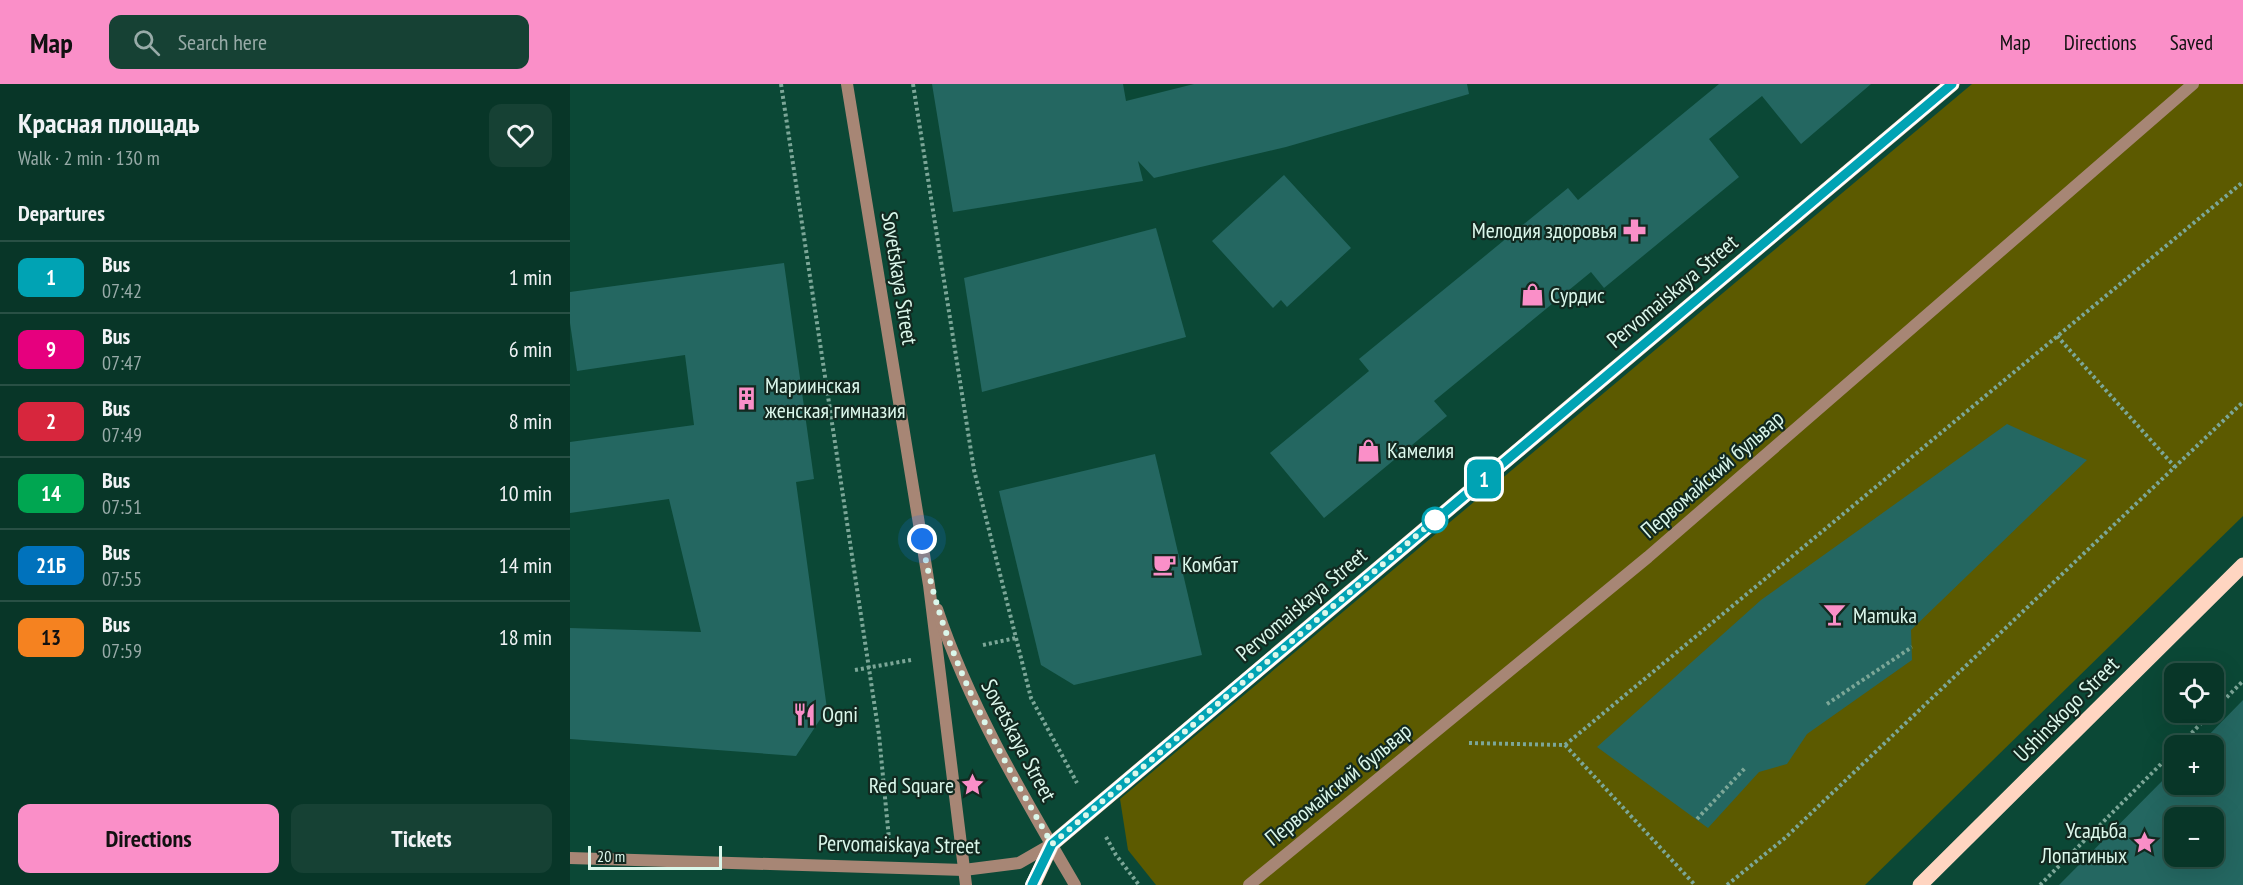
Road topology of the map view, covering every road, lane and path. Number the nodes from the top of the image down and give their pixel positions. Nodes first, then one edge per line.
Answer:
1 (782, 84) edge
2 (847, 84) edge
3 (913, 84) edge
4 (1952, 84) edge
5 (2193, 84) edge
6 (2243, 182) edge
7 (2057, 336) junction
8 (2243, 402) edge
9 (2175, 467) junction
10 (2243, 566) edge
11 (929, 585) junction
12 (1912, 647) dead end
13 (2243, 681) edge
14 (2224, 700) edge
15 (1827, 704) dead end
16 (2201, 723) edge
17 (2190, 735) edge
18 (1423, 742) junction
19 (1565, 745) junction
20 (2164, 761) edge
21 (1746, 768) dead end
22 (1091, 810) junction
23 (1697, 819) dead end
24 (1052, 844) junction
25 (570, 858) edge
26 (891, 868) junction
27 (964, 870) junction
28 (966, 885) edge
29 (1032, 885) edge
30 (1075, 885) edge
31 (1139, 885) edge
32 (1249, 885) edge
33 (1695, 885) edge
34 (1727, 885) edge
35 (1920, 885) edge
36 (2040, 885) edge

1 - 26 path
2 - 11 street, Sovetskaya Street
3 - 22 path
4 - 22 main road, Pervomaiskaya Street
5 - 18 street, Первомайский бульвар
6 - 7 path
7 - 9 path
7 - 19 path
8 - 9 path
9 - 34 path
10 - 35 main road, Ushinskogo Street
11 - 24 street, Sovetskaya Street
11 - 27 street, Sovetskaya Street
12 - 15 path
13 - 14 path
16 - 17 path
18 - 19 path
18 - 32 street, Первомайский бульвар
19 - 33 path
20 - 36 path
21 - 23 path
22 - 24 main road, Pervomaiskaya Street
22 - 31 path
24 - 27 street, Pervomaiskaya Street
24 - 29 main road
24 - 30 street, Sovetskaya Street
25 - 26 street, Pervomaiskaya Street
26 - 27 street, Pervomaiskaya Street
27 - 28 street, Sovetskaya Street

